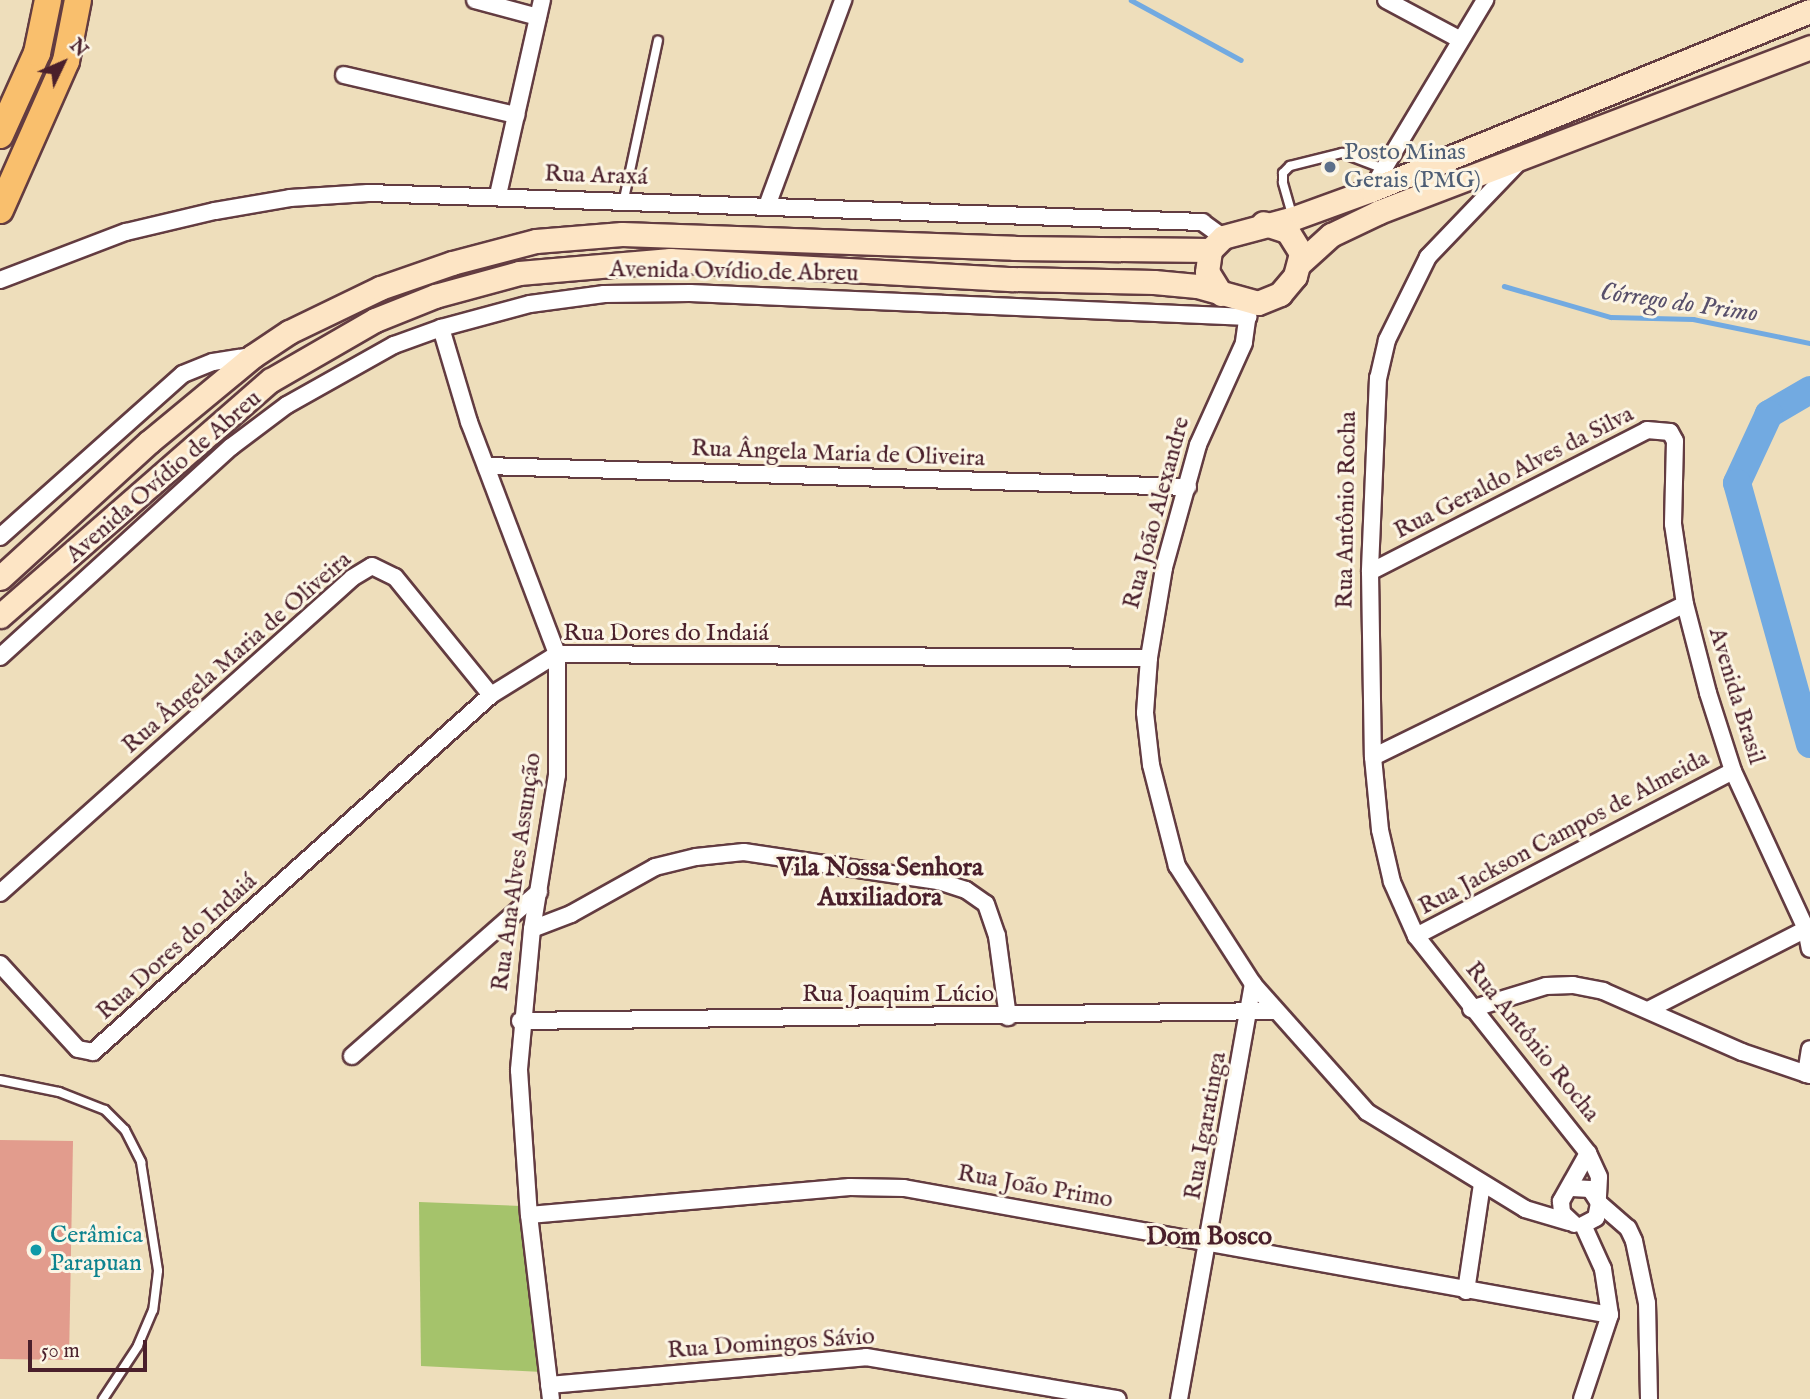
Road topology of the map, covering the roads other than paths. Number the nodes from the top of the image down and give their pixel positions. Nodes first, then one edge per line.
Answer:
1 (48, 0) edge
2 (78, 0) edge
3 (475, 0) edge
4 (542, 0) edge
5 (843, 0) edge
6 (1385, 0) edge
7 (1485, 0) edge
8 (1806, 0) edge
9 (1810, 9) edge
10 (538, 17) junction
11 (1459, 39) junction
12 (659, 41) dead end
13 (1810, 47) edge
14 (344, 75) dead end
15 (516, 115) junction
16 (0, 135) edge
17 (1526, 155) junction
18 (1384, 169) junction
19 (1371, 190) junction
20 (498, 195) junction
21 (624, 200) junction
22 (766, 206) junction
23 (0, 210) edge
24 (1294, 218) junction
25 (1263, 223) junction
26 (1216, 243) junction
27 (1300, 263) junction
28 (0, 280) edge
29 (1221, 293) junction
30 (1248, 310) junction
31 (441, 327) junction
32 (253, 356) junction
33 (271, 380) junction
34 (287, 405) junction
35 (1675, 441) joint
36 (486, 466) junction
37 (106, 482) junction
38 (1188, 487) junction
39 (124, 506) junction
40 (0, 537) edge
41 (1370, 572) junction
42 (0, 578) edge
43 (1685, 604) junction
44 (0, 616) edge
45 (557, 654) junction
46 (0, 657) edge
47 (1149, 658) junction
48 (491, 695) junction
49 (1373, 757) junction
50 (1733, 771) junction
51 (539, 892) junction
52 (0, 893) edge
53 (531, 929) junction
54 (1806, 929) junction
55 (1416, 936) junction
56 (1810, 949) edge
57 (0, 964) edge
58 (1253, 984) junction
59 (1471, 1009) junction
60 (1648, 1010) junction
61 (1276, 1011) junction
62 (1249, 1012) junction
63 (1008, 1017) junction
64 (520, 1021) junction
65 (1810, 1048) edge
66 (352, 1056) dead end
67 (1808, 1075) edge
68 (0, 1080) edge
69 (1588, 1153) junction
70 (1482, 1184) junction
71 (1572, 1188) junction
72 (1599, 1201) junction
73 (529, 1215) junction
74 (1576, 1224) junction
75 (1209, 1241) junction
76 (1466, 1291) junction
77 (1610, 1315) junction
78 (550, 1392) edge
79 (103, 1399) edge
80 (1118, 1399) edge
81 (1178, 1399) edge
82 (1582, 1399) edge
83 (1649, 1399) edge

1 - 16 main road
2 - 23 main road
3 - 10 street
4 - 10 street
5 - 22 street
6 - 11 street
7 - 11 street
8 - 9 street
9 - 19 main road
10 - 15 street
11 - 18 street
12 - 21 lane
13 - 17 main road, Rua Antônio Rocha
14 - 15 street
15 - 20 street
17 - 27 main road
17 - 41 street, Rua Antônio Rocha
18 - 19 street
18 - 24 lane
19 - 24 main road
20 - 21 street, Rua Araxá
20 - 28 street, Rua Araxá
21 - 22 street, Rua Araxá
22 - 26 street, Rua Araxá
24 - 25 main road
25 - 26 main road
25 - 27 main road
26 - 29 main road
26 - 32 main road, Avenida Ovídio de Abreu
27 - 30 main road
29 - 30 main road
29 - 33 main road, Avenida Ovídio de Abreu
30 - 31 street, Avenida Ovídio de Abreu
30 - 38 street, Rua João Alexandre
31 - 34 street, Avenida Ovídio de Abreu
31 - 36 street, Rua Ana Alves Assunção
32 - 37 main road, Avenida Ovídio de Abreu
32 - 40 street
33 - 34 street
33 - 39 main road, Avenida Ovídio de Abreu
34 - 46 street, Avenida Ovídio de Abreu
35 - 41 street, Rua Geraldo Alves da Silva
35 - 43 street, Avenida Brasil
36 - 38 street, Rua Ângela Maria de Oliveira
36 - 45 street, Rua Ana Alves Assunção
37 - 39 main road
37 - 42 main road, Avenida Ovídio de Abreu
38 - 47 street, Rua João Alexandre
39 - 44 main road, Avenida Ovídio de Abreu
41 - 49 street, Rua Antônio Rocha
43 - 49 street
43 - 50 street, Avenida Brasil
45 - 47 street, Rua Dores do Indaiá
45 - 48 street, Rua Dores do Indaiá
45 - 51 street, Rua Ana Alves Assunção
47 - 58 street, Rua João Alexandre
48 - 52 street, Rua Ângela Maria de Oliveira
48 - 57 street, Rua Dores do Indaiá
49 - 55 street, Rua Antônio Rocha
50 - 54 street, Avenida Brasil
50 - 55 street, Rua Jackson Campos de Almeida
51 - 53 street, Rua Ana Alves Assunção
51 - 66 street
53 - 63 street
53 - 64 street, Rua Ana Alves Assunção
54 - 56 street, Avenida Brasil
54 - 60 street
55 - 59 street, Rua Antônio Rocha
58 - 61 street, Rua João Alexandre
58 - 62 street, Rua Igaratinga
59 - 60 street
59 - 69 street, Rua Antônio Rocha
60 - 67 street
61 - 62 street, Rua Joaquim Lúcio
61 - 70 street, Rua João Alexandre
62 - 63 street, Rua Joaquim Lúcio
62 - 75 street, Rua Igaratinga
63 - 64 street, Rua Joaquim Lúcio
64 - 73 street, Rua Ana Alves Assunção
65 - 67 street
68 - 79 lane
69 - 71 street
69 - 72 street
70 - 74 street, Rua João Alexandre
70 - 76 street
71 - 72 street
71 - 74 street
72 - 74 street
72 - 83 street
73 - 75 street, Rua João Primo
73 - 78 street, Rua Ana Alves Assunção
74 - 77 street
75 - 76 street, Rua João Primo
75 - 81 street, Rua Igaratinga
76 - 77 street, Rua João Primo
77 - 82 street
78 - 80 street, Rua Domingos Sávio

